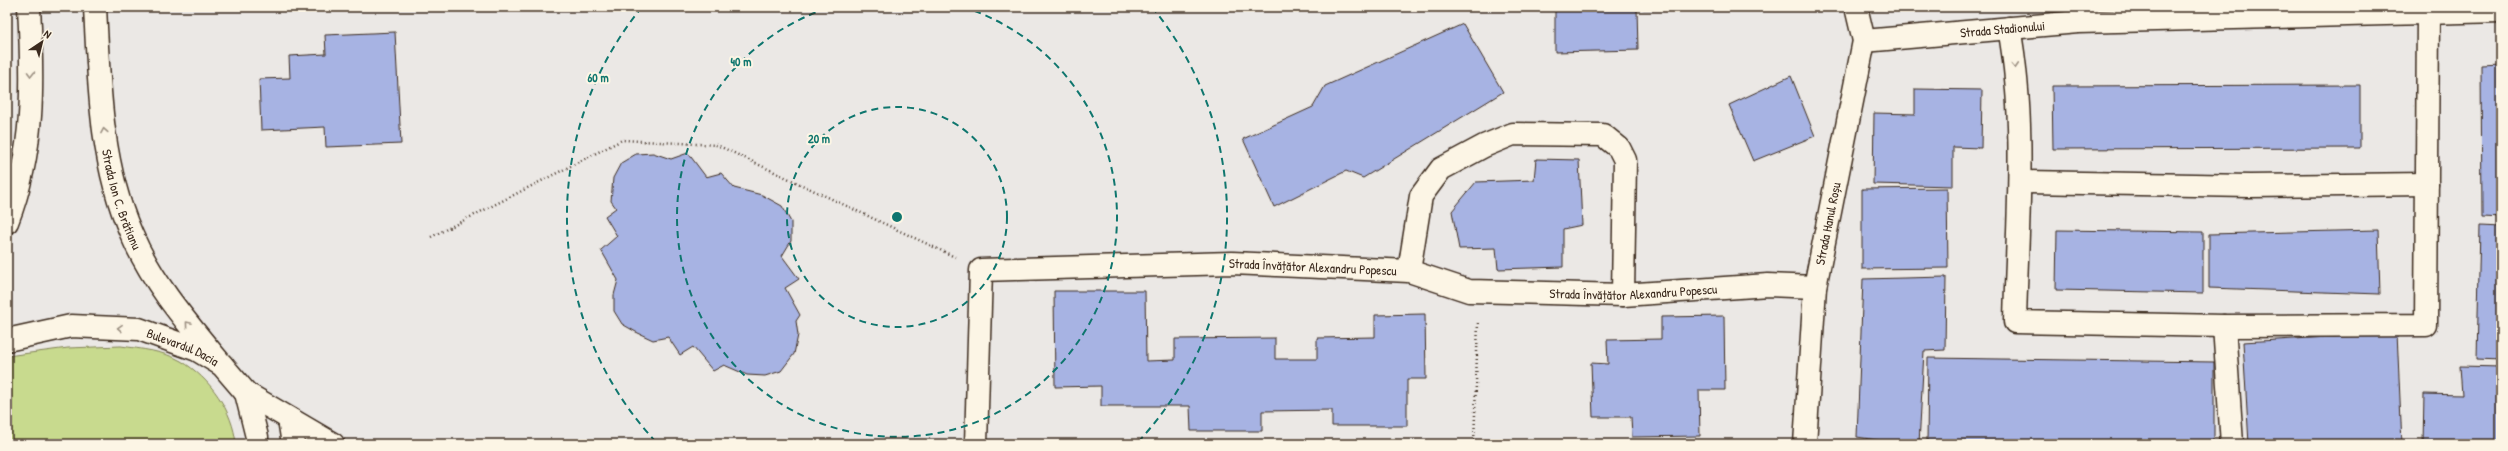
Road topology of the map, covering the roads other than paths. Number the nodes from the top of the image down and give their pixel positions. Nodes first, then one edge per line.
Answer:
1 (29, 7) edge
2 (95, 7) edge
3 (1856, 7) edge
4 (2501, 12) edge
5 (2428, 13) junction
6 (2009, 28) junction
7 (1864, 41) junction
8 (2020, 182) junction
9 (2427, 184) junction
10 (7, 222) edge
11 (1409, 271) junction
12 (1816, 286) junction
13 (1623, 294) junction
14 (2224, 326) junction
15 (7, 340) edge
16 (222, 365) junction
17 (246, 393) junction
18 (289, 419) junction
19 (257, 444) edge
20 (293, 444) edge
21 (333, 444) edge
22 (976, 444) edge
23 (1805, 444) edge
24 (2232, 444) edge

1 -> 10 street
16 -> 2 street, Strada Ion C. Brătianu
3 - 7 street, Strada Hanul Roșu
4 - 5 street, Strada Stadionului
5 - 6 street, Strada Stadionului
5 - 9 street
6 - 7 street, Strada Stadionului
6 -> 8 street
7 - 12 street, Strada Hanul Roșu
8 - 9 street
8 - 14 street
9 - 14 street
11 - 13 street, Strada Învățător Alexandru Popescu
11 - 13 street
11 - 22 street, Strada Învățător Alexandru Popescu
12 - 13 street, Strada Învățător Alexandru Popescu
12 - 23 street, Strada Hanul Roșu
14 - 24 street
16 -> 15 street, Bulevardul Dacia
16 - 17 street, Bulevardul Dacia
17 - 18 street, Bulevardul Dacia
17 - 19 street
18 - 20 street
18 - 21 street, Bulevardul Dacia

